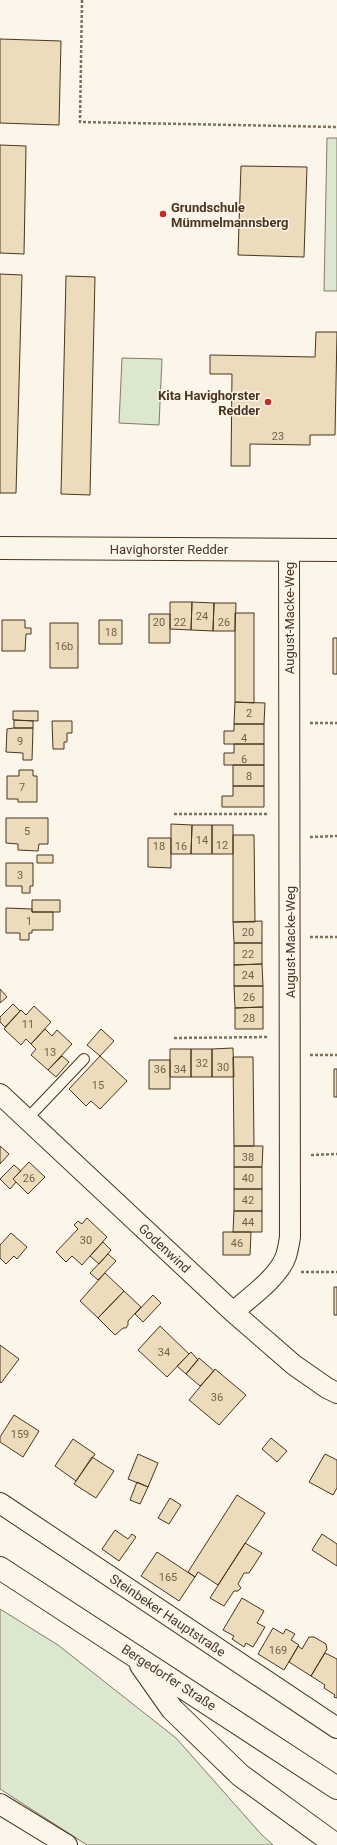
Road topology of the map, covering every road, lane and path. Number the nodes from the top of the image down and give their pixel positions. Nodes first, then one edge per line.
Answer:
1 (82, 0) edge
2 (337, 127) edge
3 (0, 548) edge
4 (289, 550) junction
5 (337, 550) edge
6 (289, 723) junction
7 (337, 723) edge
8 (174, 814) dead end
9 (289, 814) junction
10 (337, 836) edge
11 (289, 837) junction
12 (290, 938) junction
13 (337, 938) edge
14 (174, 1038) dead end
15 (290, 1046) junction
16 (337, 1055) edge
17 (84, 1059) dead end
18 (0, 1094) edge
19 (27, 1119) junction
20 (337, 1154) edge
21 (289, 1155) junction
22 (277, 1271) junction
23 (337, 1272) edge
24 (233, 1312) junction
25 (337, 1393) edge
26 (0, 1503) edge
27 (0, 1568) edge
28 (134, 1654) junction
29 (337, 1728) edge
30 (337, 1788) edge
31 (2, 1808) edge
32 (67, 1845) edge
33 (336, 1845) edge

1 - 2 path
3 - 4 main road, Havighorster Redder
4 - 5 main road, Havighorster Redder
4 - 6 street, August-Macke-Weg
6 - 7 path
6 - 9 street, August-Macke-Weg
8 - 9 path
9 - 11 street, August-Macke-Weg
10 - 11 path
11 - 12 street, August-Macke-Weg
12 - 13 path
12 - 15 street, August-Macke-Weg
14 - 15 path
15 - 16 path
15 - 21 street, August-Macke-Weg
17 - 19 lane
18 - 19 street, Godenwind
19 - 24 street, Godenwind
20 - 21 path
21 - 22 street, August-Macke-Weg
22 - 23 path
22 - 24 street, August-Macke-Weg
24 - 25 street, Godenwind
26 - 29 street, Steinbeker Hauptstraße
27 - 28 main road, Bergedorfer Straße
28 - 30 main road, Bergedorfer Straße
28 - 33 main road
31 - 32 street

